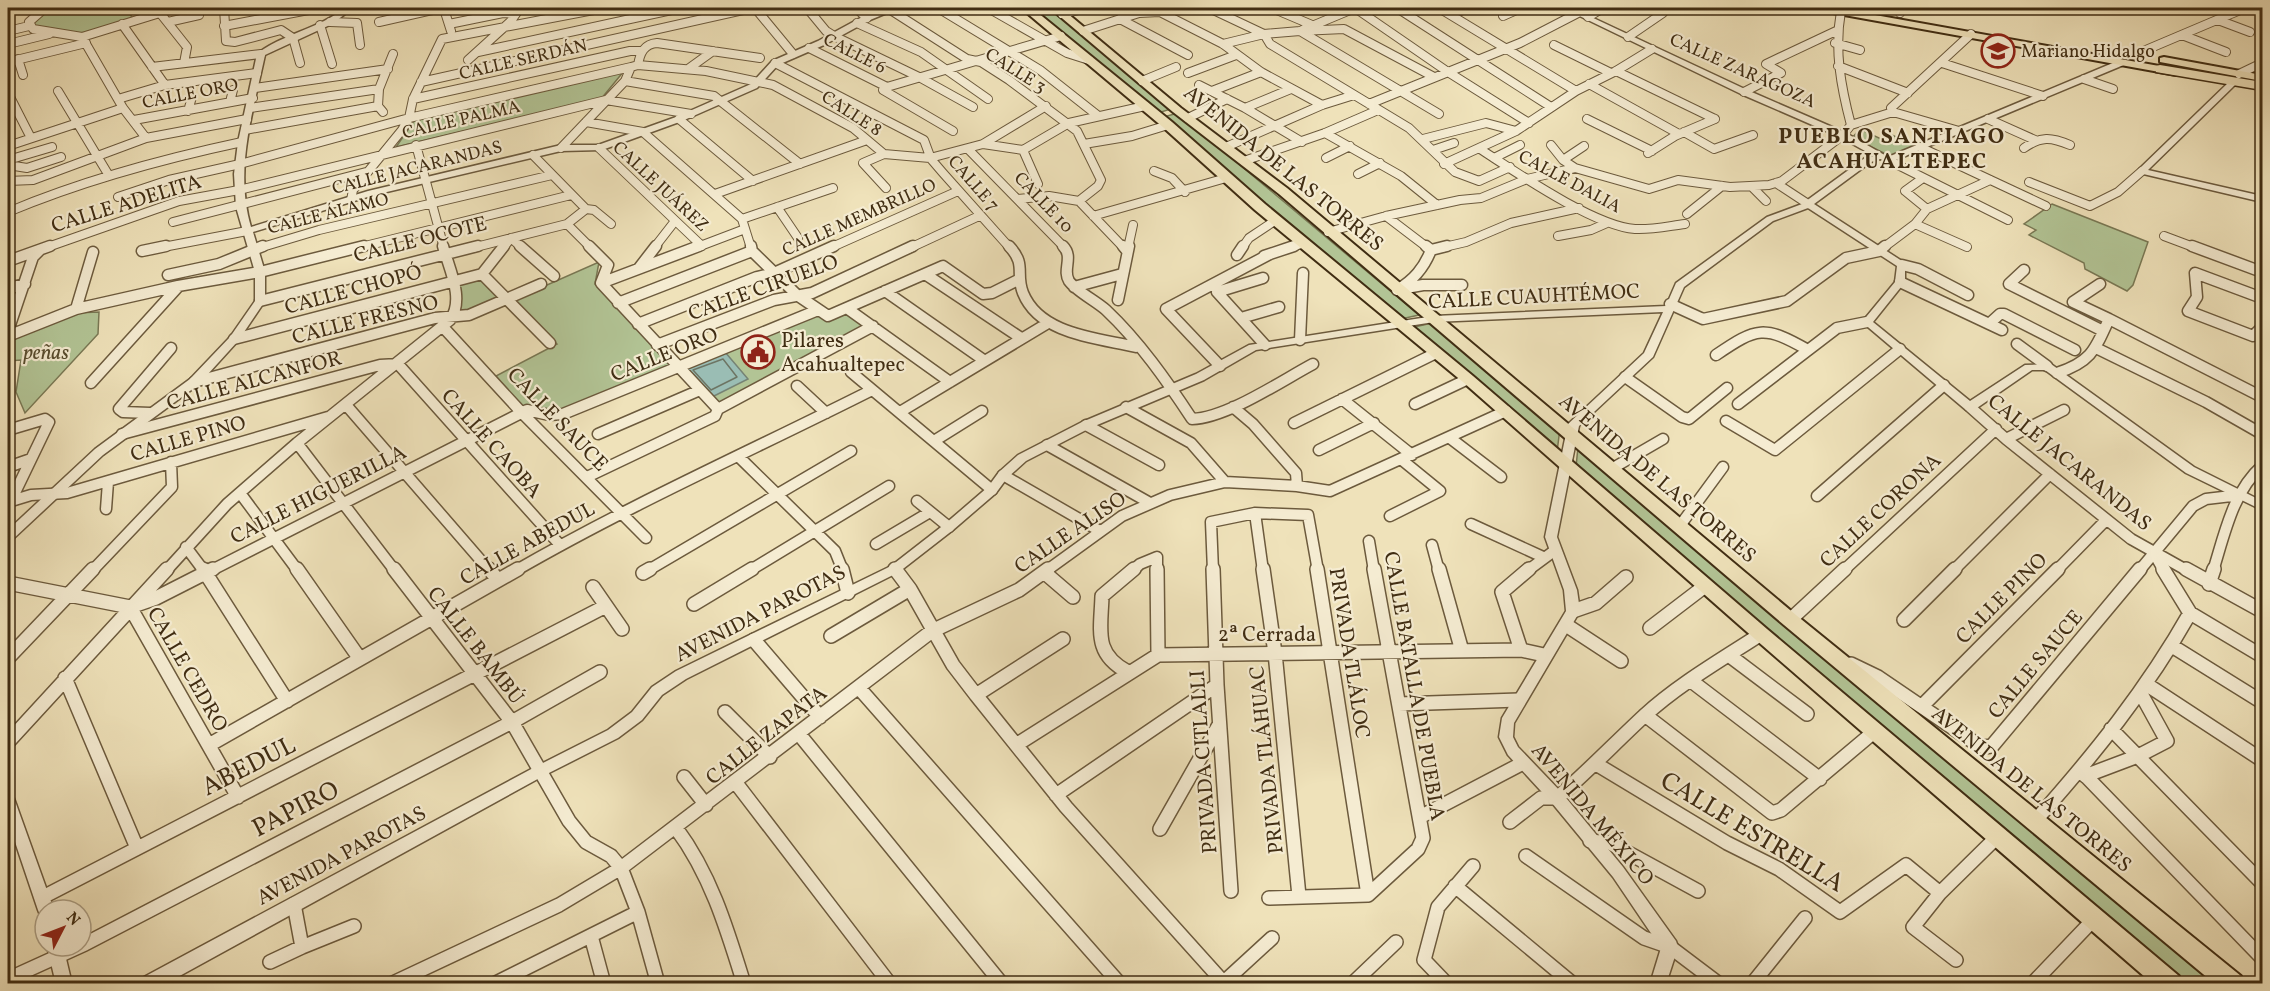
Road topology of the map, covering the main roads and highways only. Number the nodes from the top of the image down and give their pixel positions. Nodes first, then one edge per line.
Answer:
1 (1026, 8) edge
2 (1822, 8) edge
3 (1871, 8) edge
4 (1841, 9) edge
5 (1901, 10) edge
6 (1059, 11) edge
7 (2160, 69) junction
8 (2235, 79) junction
9 (2262, 79) edge
10 (2262, 88) edge
11 (1183, 114) junction
12 (1157, 116) junction
13 (2152, 976) edge
14 (2171, 984) edge
15 (2233, 984) edge

1 - 12 main road, AVENIDA DE LAS TORRES
2 - 4 main road
3 - 5 main road
4 - 7 main road
5 - 8 main road
6 - 11 main road, AVENIDA DE LAS TORRES
7 - 8 main road
7 - 10 highway
8 - 9 highway
8 - 10 main road
11 - 12 main road
11 - 15 main road, AVENIDA DE LAS TORRES
12 - 13 main road, AVENIDA DE LAS TORRES
13 - 14 main road, AVENIDA DE LAS TORRES

